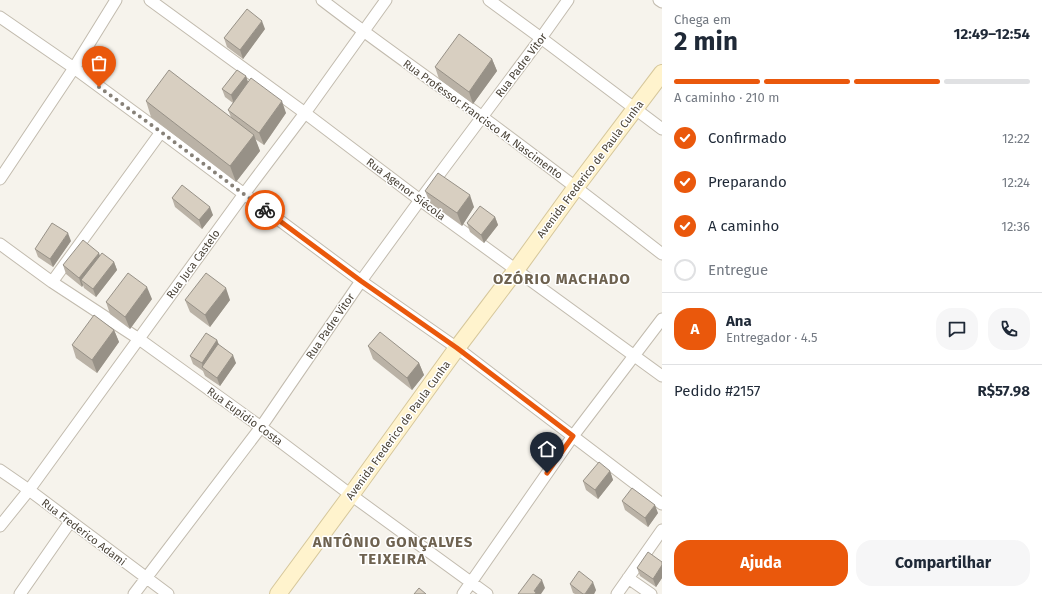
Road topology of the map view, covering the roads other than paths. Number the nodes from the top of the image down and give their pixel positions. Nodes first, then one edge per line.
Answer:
1 (116, 0) edge
2 (150, 0) edge
3 (322, 0) edge
4 (386, 0) edge
5 (489, 0) edge
6 (568, 0) edge
7 (659, 0) edge
8 (662, 2) edge
9 (0, 17) edge
10 (363, 31) junction
11 (541, 38) junction
12 (74, 68) junction
13 (662, 73) edge
14 (635, 109) junction
15 (305, 113) junction
16 (482, 117) junction
17 (662, 129) edge
18 (161, 132) junction
19 (0, 179) edge
20 (576, 187) junction
21 (244, 194) junction
22 (420, 200) junction
23 (0, 244) edge
24 (662, 254) edge
25 (516, 270) junction
26 (361, 281) junction
27 (52, 282) junction
28 (662, 319) edge
29 (139, 339) junction
30 (457, 348) junction
31 (635, 355) junction
32 (662, 376) edge
33 (261, 427) junction
34 (573, 436) junction
35 (0, 470) edge
36 (29, 490) junction
37 (351, 495) junction
38 (662, 504) edge
39 (70, 522) junction
40 (0, 526) edge
41 (662, 530) edge
42 (146, 578) junction
43 (628, 578) junction
44 (471, 582) junction
45 (20, 594) edge
46 (134, 594) edge
47 (168, 594) edge
48 (278, 594) edge
49 (463, 594) edge
50 (487, 594) edge
51 (617, 594) edge
52 (650, 594) edge

1 - 12 street
2 - 15 street, Rua Agenor Siécola
3 - 10 street, Rua Professor Francisco M. Nascimento
4 - 10 street, Rua Juca Castelo
5 - 11 street
6 - 11 street, Rua Padre Vitor
7 - 8 street
9 - 12 street
10 - 15 street, Rua Juca Castelo
10 - 16 street, Rua Professor Francisco M. Nascimento
11 - 14 street
11 - 16 street, Rua Padre Vitor
12 - 18 street
12 - 19 street
13 - 14 main road, Avenida Frederico de Paula Cunha
14 - 17 street
14 - 20 main road, Avenida Frederico de Paula Cunha
15 - 21 street, Rua Juca Castelo
15 - 22 street, Rua Agenor Siécola
16 - 20 street, Rua Professor Francisco M. Nascimento
16 - 22 street, Rua Padre Vitor
18 - 21 street
18 - 27 street
20 - 24 street, Rua Professor Francisco M. Nascimento
20 - 25 main road, Avenida Frederico de Paula Cunha
21 - 26 street
21 - 29 street, Rua Juca Castelo
22 - 25 street, Rua Agenor Siécola
22 - 26 street, Rua Padre Vitor
23 - 27 street, Rua Eupídio Costa
25 - 30 main road, Avenida Frederico de Paula Cunha
25 - 31 street, Rua Agenor Siécola
26 - 30 street
26 - 33 street, Rua Padre Vitor
27 - 29 street, Rua Eupídio Costa
28 - 31 street
29 - 33 street, Rua Eupídio Costa
29 - 36 street, Rua Juca Castelo
30 - 34 street
30 - 37 main road, Avenida Frederico de Paula Cunha
31 - 32 street, Rua Agenor Siécola
31 - 34 street
33 - 37 street, Rua Eupídio Costa
33 - 42 street, Rua Padre Vitor
34 - 38 street
34 - 44 street
35 - 36 street, Rua Frederico Adami
36 - 39 street, Rua Frederico Adami
36 - 40 street, Rua Juca Castelo
37 - 44 street, Rua Eupídio Costa
37 - 48 main road, Avenida Frederico de Paula Cunha
39 - 42 street, Rua Frederico Adami
39 - 45 street
41 - 43 street
42 - 46 street, Rua Padre Vitor
42 - 47 street, Rua Frederico Adami
43 - 51 street
43 - 52 street
44 - 49 street
44 - 50 street, Rua Eupídio Costa

